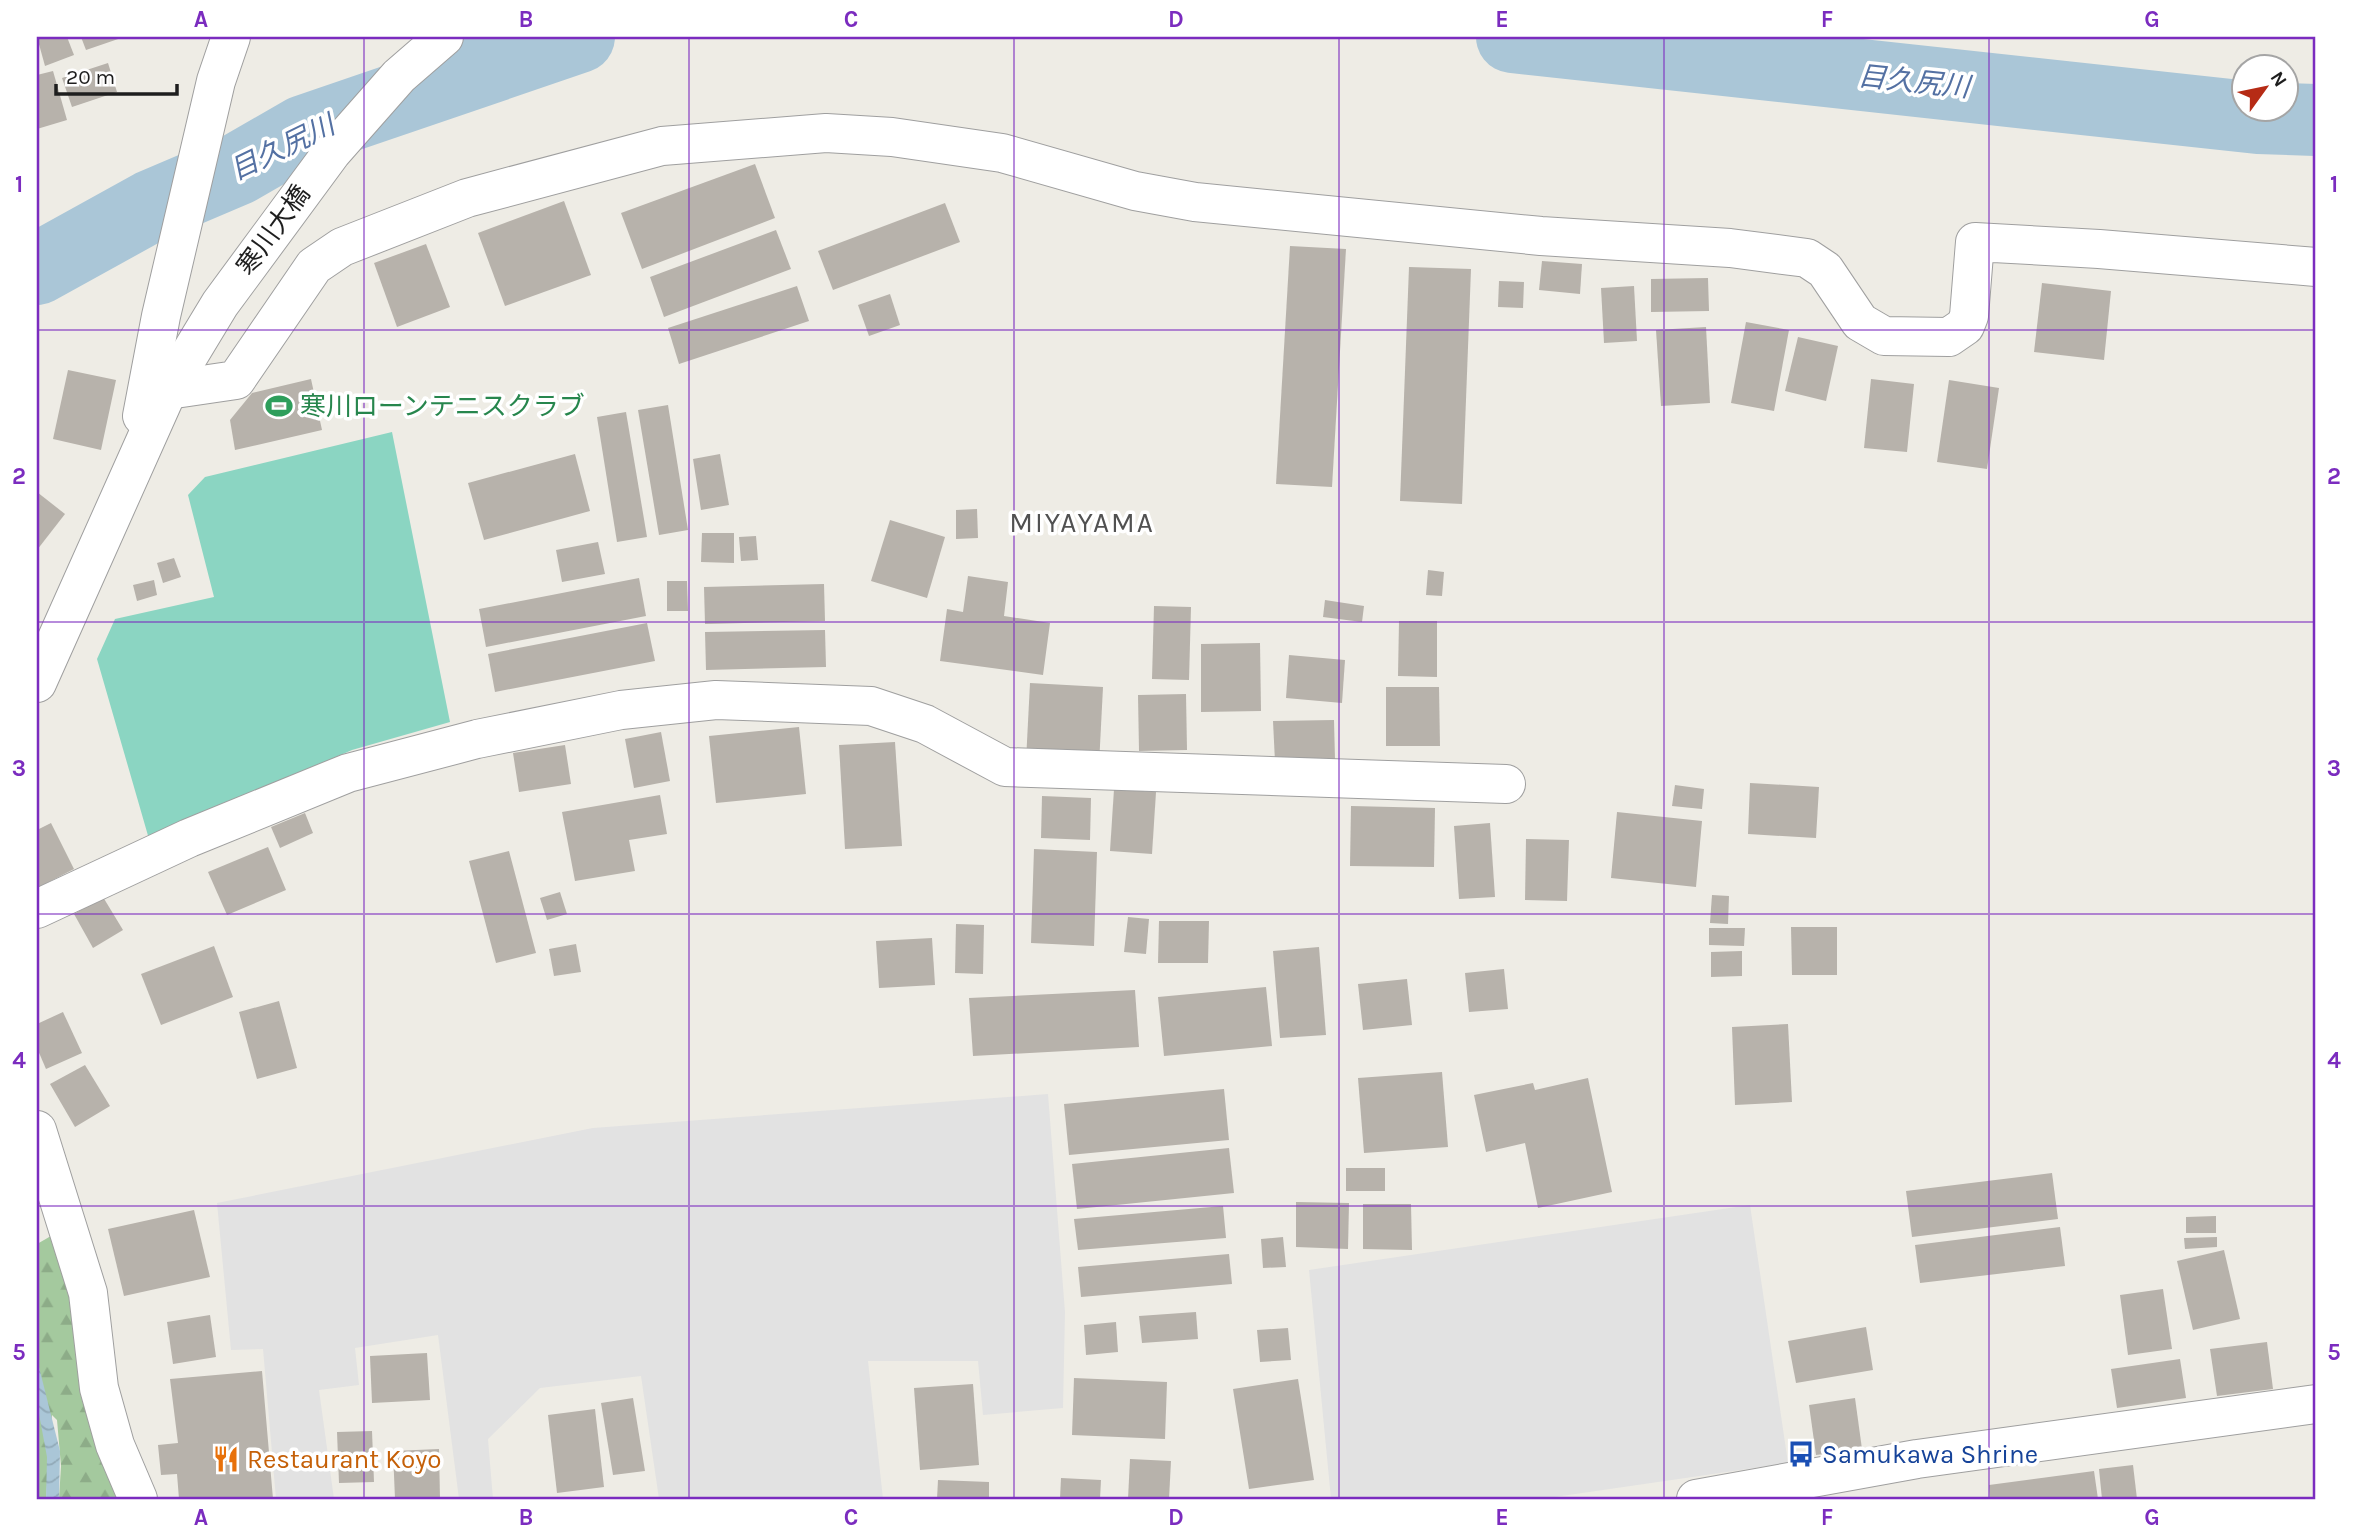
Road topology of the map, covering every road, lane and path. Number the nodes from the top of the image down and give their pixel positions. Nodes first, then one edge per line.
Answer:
1 (231, 37) edge
2 (444, 37) edge
3 (2316, 267) edge
4 (168, 390) junction
5 (133, 466) junction
6 (37, 683) edge
7 (1506, 783) dead end
8 (37, 909) edge
9 (37, 1130) edge
10 (2316, 1405) edge
11 (138, 1499) edge
12 (1696, 1499) edge

1 - 5 street
2 - 4 street, 寒川大橋
3 - 4 street
4 - 5 street, 寒川大橋
5 - 6 street
7 - 8 street
9 - 11 street
10 - 12 street

